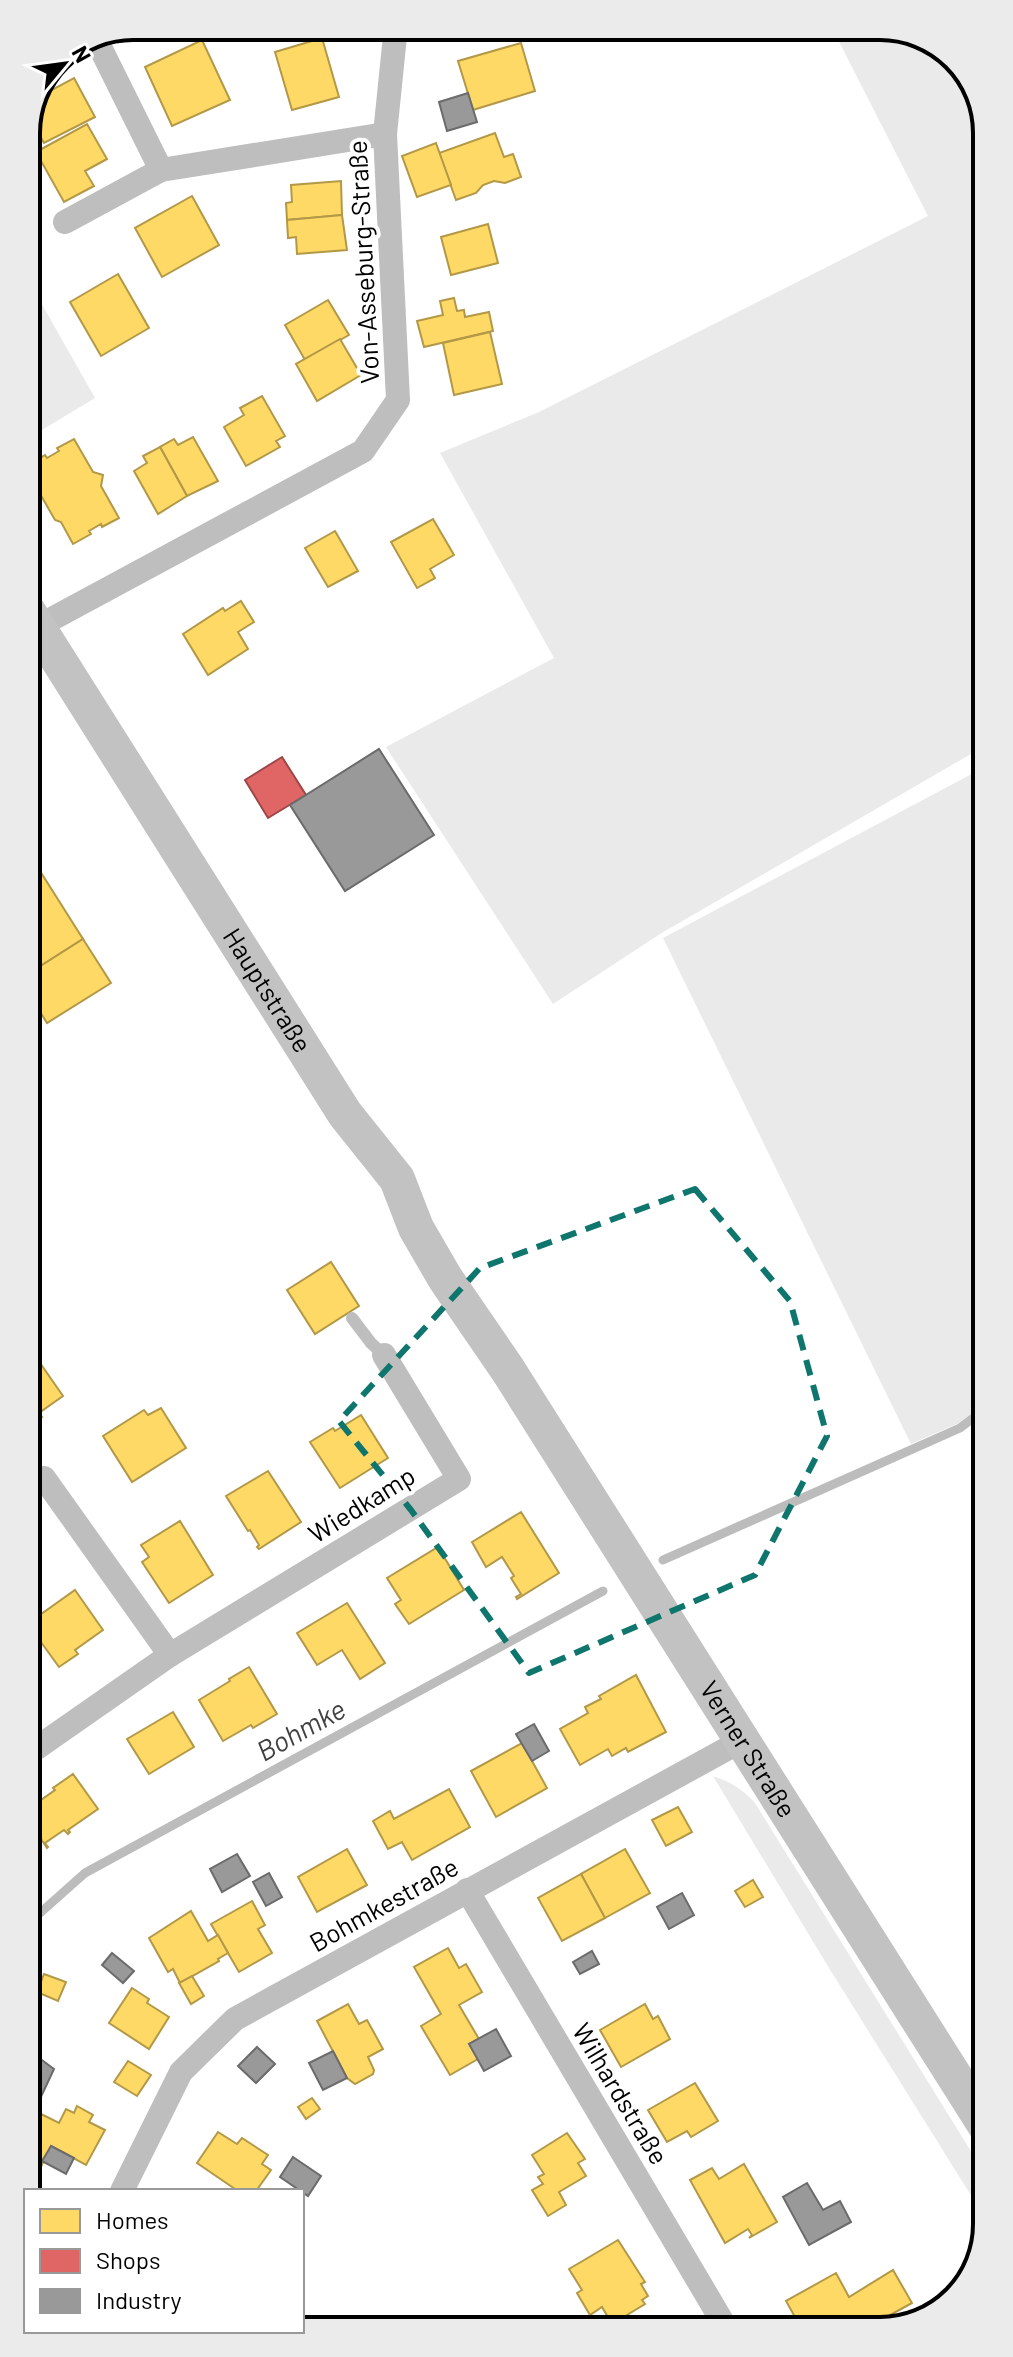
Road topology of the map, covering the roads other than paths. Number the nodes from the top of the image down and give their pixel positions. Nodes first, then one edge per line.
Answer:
1 (395, 40) edge
2 (100, 46) edge
3 (385, 134) junction
4 (161, 170) junction
5 (65, 222) dead end
6 (40, 614) edge
7 (40, 631) edge
8 (352, 1318) dead end
9 (384, 1355) joint
10 (508, 1370) joint
11 (44, 1478) dead end
12 (170, 1655) junction
13 (743, 1740) junction
14 (40, 1746) edge
15 (467, 1890) junction
16 (973, 2106) edge
17 (123, 2189) edge
18 (720, 2317) edge

1 - 3 street, Von-Asseburg-Straße
2 - 4 street
3 - 4 street
3 - 6 street, Von-Asseburg-Straße
4 - 5 street
7 - 10 main road, Hauptstraße
8 - 9 lane
9 - 12 street, Wiedkamp
10 - 13 main road, Verner Straße
11 - 12 street
12 - 14 street, Wiedkamp
13 - 15 street, Bohmkestraße
13 - 16 main road, Verner Straße
15 - 17 street, Bohmkestraße
15 - 18 street, Wilhardstraße

